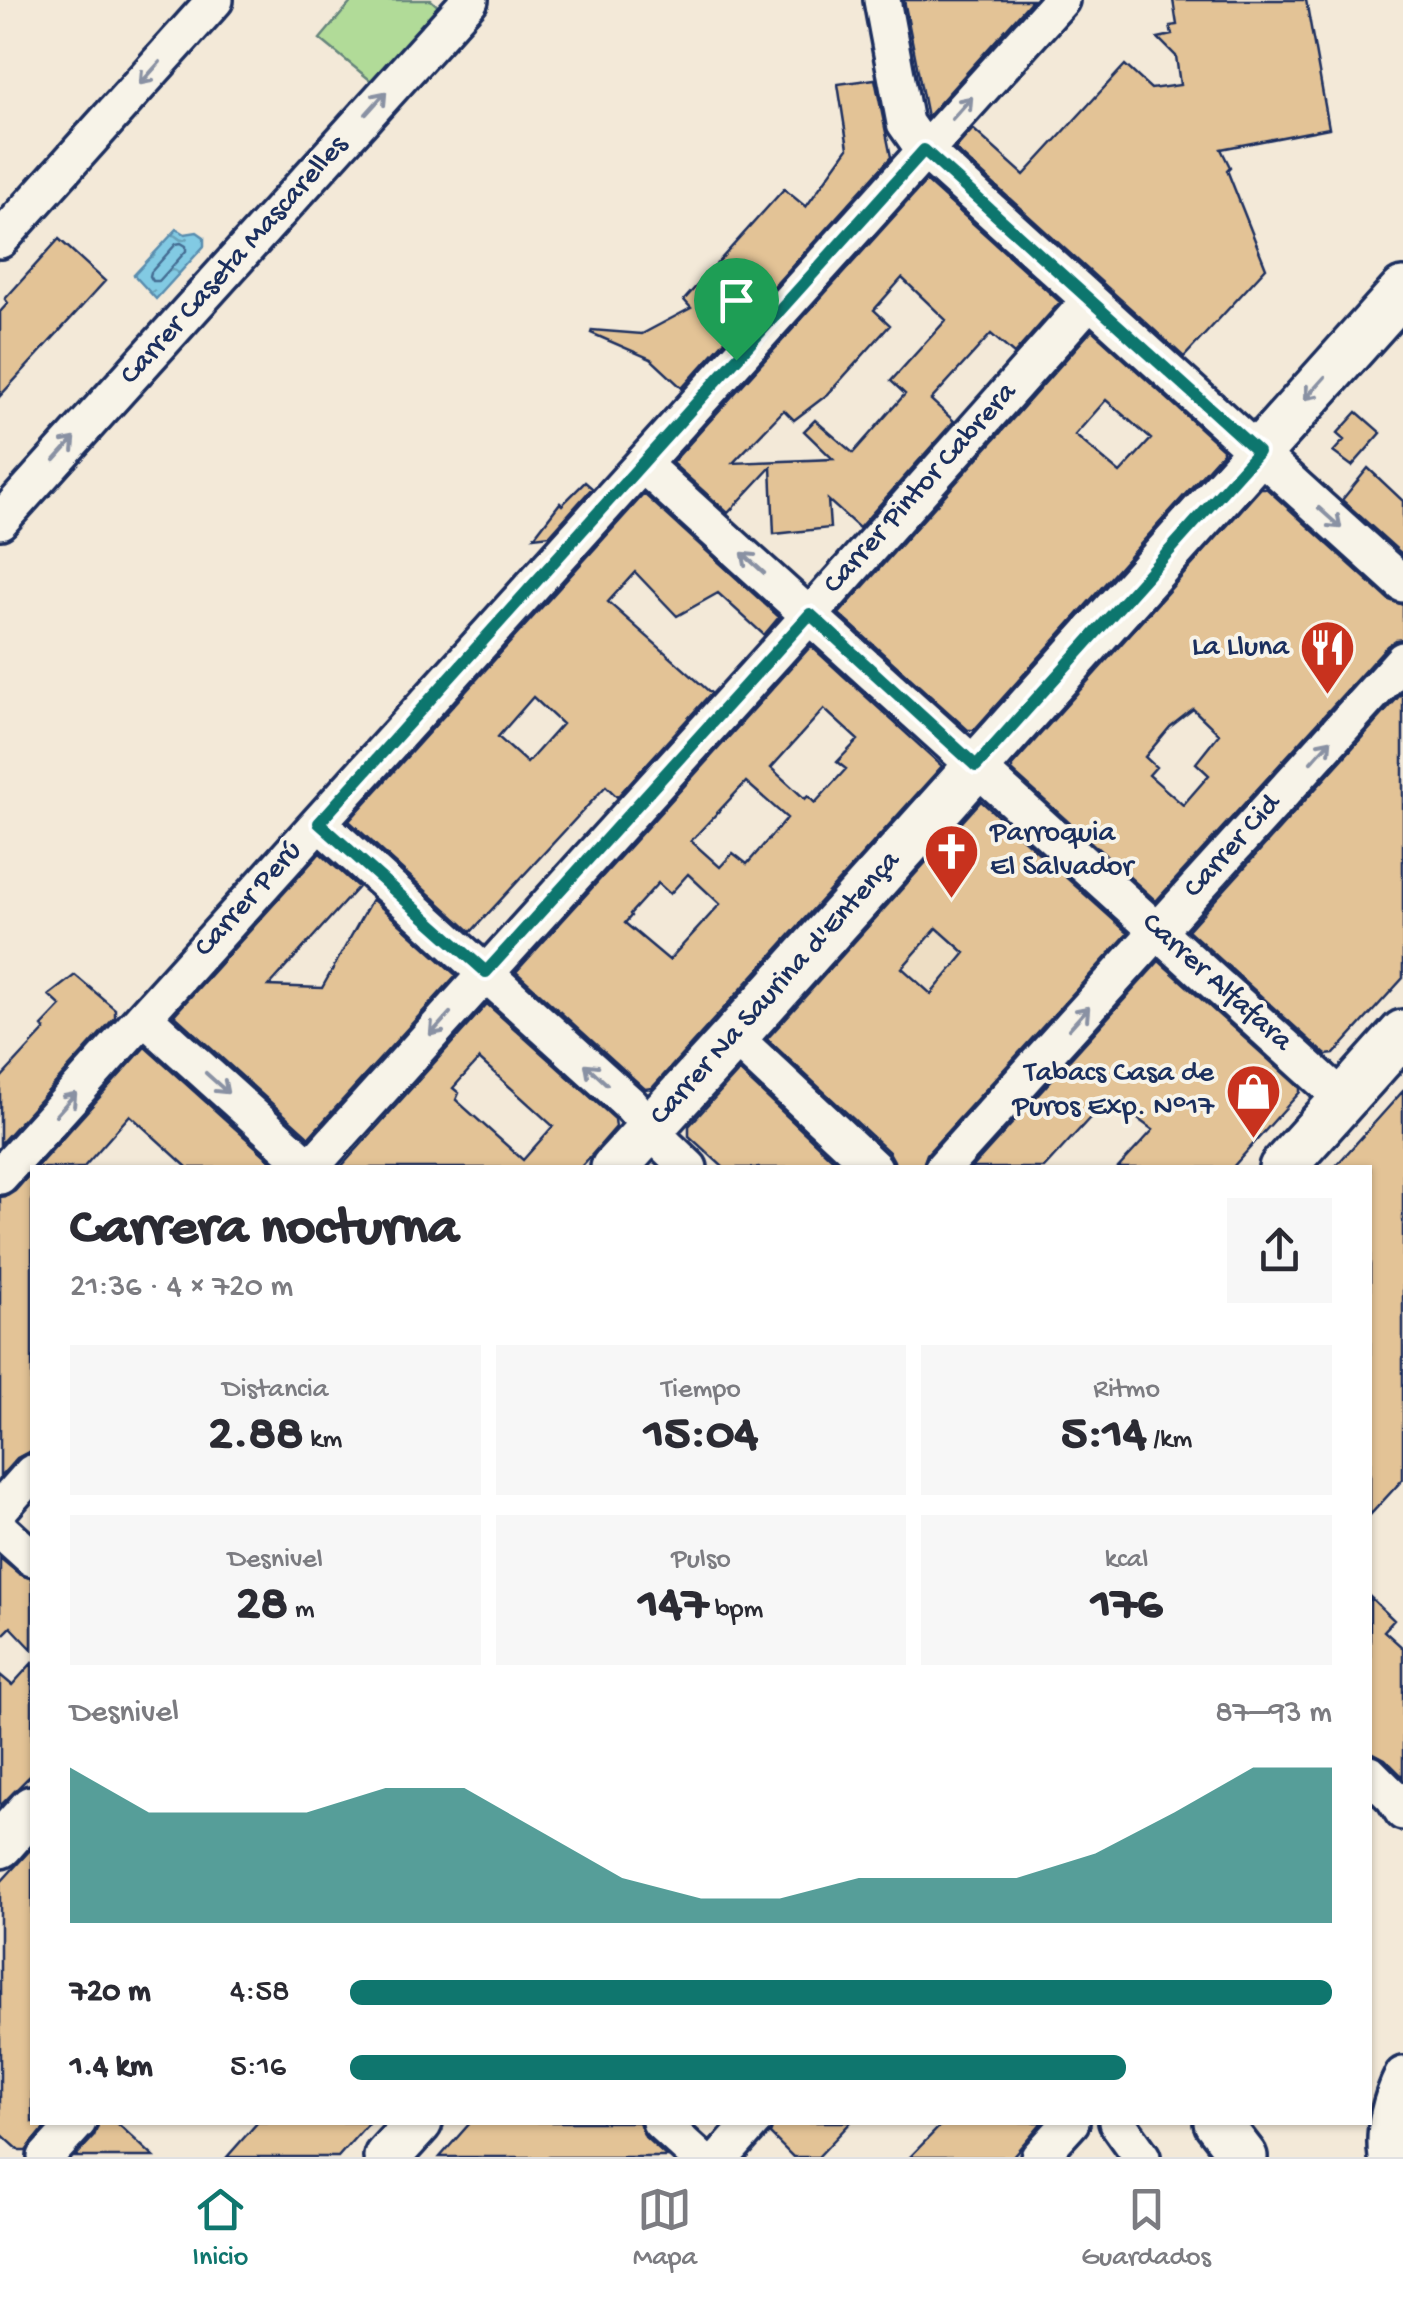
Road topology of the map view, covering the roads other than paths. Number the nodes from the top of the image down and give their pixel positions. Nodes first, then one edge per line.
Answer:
1 (216, 0) edge
2 (470, 0) edge
3 (882, 0) edge
4 (1061, 0) edge
5 (924, 150) junction
6 (0, 240) edge
7 (1403, 291) edge
8 (1090, 300) junction
9 (1258, 452) junction
10 (642, 465) junction
11 (0, 521) edge
12 (1403, 584) edge
13 (810, 614) junction
14 (1403, 660) edge
15 (976, 766) junction
16 (319, 823) junction
17 (1158, 930) junction
18 (486, 972) junction
19 (144, 1017) junction
20 (1403, 1033) edge
21 (734, 1037) junction
22 (1344, 1099) junction
23 (650, 1128) junction
24 (308, 1165) edge
25 (312, 1165) edge
26 (617, 1165) edge
27 (686, 1165) edge
28 (871, 1165) edge
29 (946, 1165) edge
30 (1285, 1165) edge
31 (0, 1176) edge
32 (30, 1475) edge
33 (0, 1509) edge
34 (0, 1529) edge
35 (30, 1556) edge
36 (1372, 1780) edge
37 (30, 1811) edge
38 (1403, 1812) edge
39 (0, 1845) edge
40 (1403, 2074) edge
41 (75, 2125) edge
42 (416, 2125) edge
43 (663, 2125) edge
44 (750, 2125) edge
45 (1067, 2125) edge
46 (1120, 2125) edge
47 (1219, 2125) edge
48 (46, 2157) edge
49 (388, 2157) edge
50 (698, 2157) edge
51 (722, 2157) edge
52 (1038, 2157) edge
53 (1142, 2157) edge
54 (1244, 2157) edge
55 (1387, 2157) edge

1 -> 6 street
11 -> 2 street, Carrer Caseta Mascarelles
3 - 5 street
5 -> 4 street, Carrer Perú
5 - 8 street
5 - 10 street, Carrer Perú
7 -> 9 main road, Carrer Na Saurina d'Entença
8 - 9 street
8 - 13 street, Carrer Pintor Cabrera
9 -> 12 street
9 - 15 main road, Carrer Na Saurina d'Entença
13 -> 10 street, Carrer Alfafara
10 - 16 street, Carrer Perú
13 - 15 street, Carrer Alfafara
13 - 18 street, Carrer Pintor Cabrera
17 -> 14 street, Carrer Cid
15 - 17 street, Carrer Alfafara
15 - 21 main road, Carrer Na Saurina d'Entença
16 - 18 street
16 - 19 street, Carrer Perú
17 - 22 street, Carrer Alfafara
29 -> 17 street, Carrer Cid
23 -> 18 street
18 -> 25 street, Carrer Pintor Cabrera
19 -> 24 street
31 -> 19 street, Carrer Perú
20 - 22 main road
21 - 23 main road, Carrer Na Saurina d'Entença
21 - 28 street
22 - 30 main road
23 - 26 main road, Carrer Na Saurina d'Entença
23 - 27 street
32 - 33 street
34 - 35 street
36 - 38 street
37 - 39 main road
40 - 55 street
41 - 48 street
42 - 49 main road
43 - 50 street
44 - 51 street
45 - 52 street
46 - 53 street
47 - 54 main road

